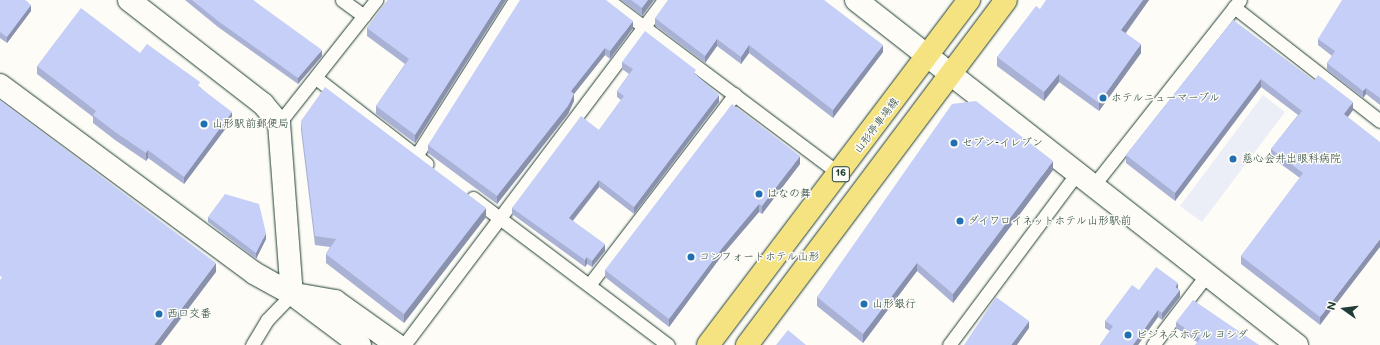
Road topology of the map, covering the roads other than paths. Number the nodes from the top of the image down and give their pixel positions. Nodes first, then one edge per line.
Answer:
1 (129, 0) edge
2 (342, 0) edge
3 (376, 0) edge
4 (515, 0) edge
5 (608, 0) edge
6 (664, 0) edge
7 (856, 0) edge
8 (969, 0) edge
9 (1006, 0) edge
10 (1237, 3) edge
11 (364, 16) junction
12 (645, 28) junction
13 (929, 56) junction
14 (952, 73) junction
15 (316, 78) junction
16 (0, 85) edge
17 (735, 94) junction
18 (1380, 121) edge
19 (279, 123) junction
20 (416, 156) junction
21 (440, 174) edge
22 (840, 174) junction
23 (1085, 179) junction
24 (459, 188) edge
25 (501, 220) junction
26 (1208, 273) junction
27 (589, 284) junction
28 (292, 294) junction
29 (252, 345) edge
30 (360, 345) edge
31 (397, 345) edge
32 (404, 345) edge
33 (668, 345) edge
34 (708, 345) edge
35 (747, 345) edge
36 (950, 345) edge
37 (1153, 345) edge
38 (1298, 345) edge

1 - 19 street
2 - 11 lane
3 - 11 lane
4 - 20 lane
5 - 12 lane
6 - 12 lane
7 - 13 street
8 - 13 main road, 山形停車場線 / 16
9 - 14 main road, 16
10 - 18 lane
10 - 23 lane
11 - 15 lane
12 - 17 lane
12 - 25 lane
13 - 14 street
13 - 22 main road, 山形停車場線 / 16
14 - 23 street
14 - 35 main road, 16
15 - 19 lane
15 - 20 lane
16 - 28 street
17 - 22 lane
17 - 27 lane
19 - 28 street
20 - 21 lane
22 - 34 main road, 山形停車場線 / 16
23 - 26 street
23 - 36 lane
24 - 25 lane
25 - 27 lane
25 - 32 lane
26 - 37 lane
26 - 38 street
27 - 33 lane
28 - 29 lane
28 - 30 street
28 - 31 street

